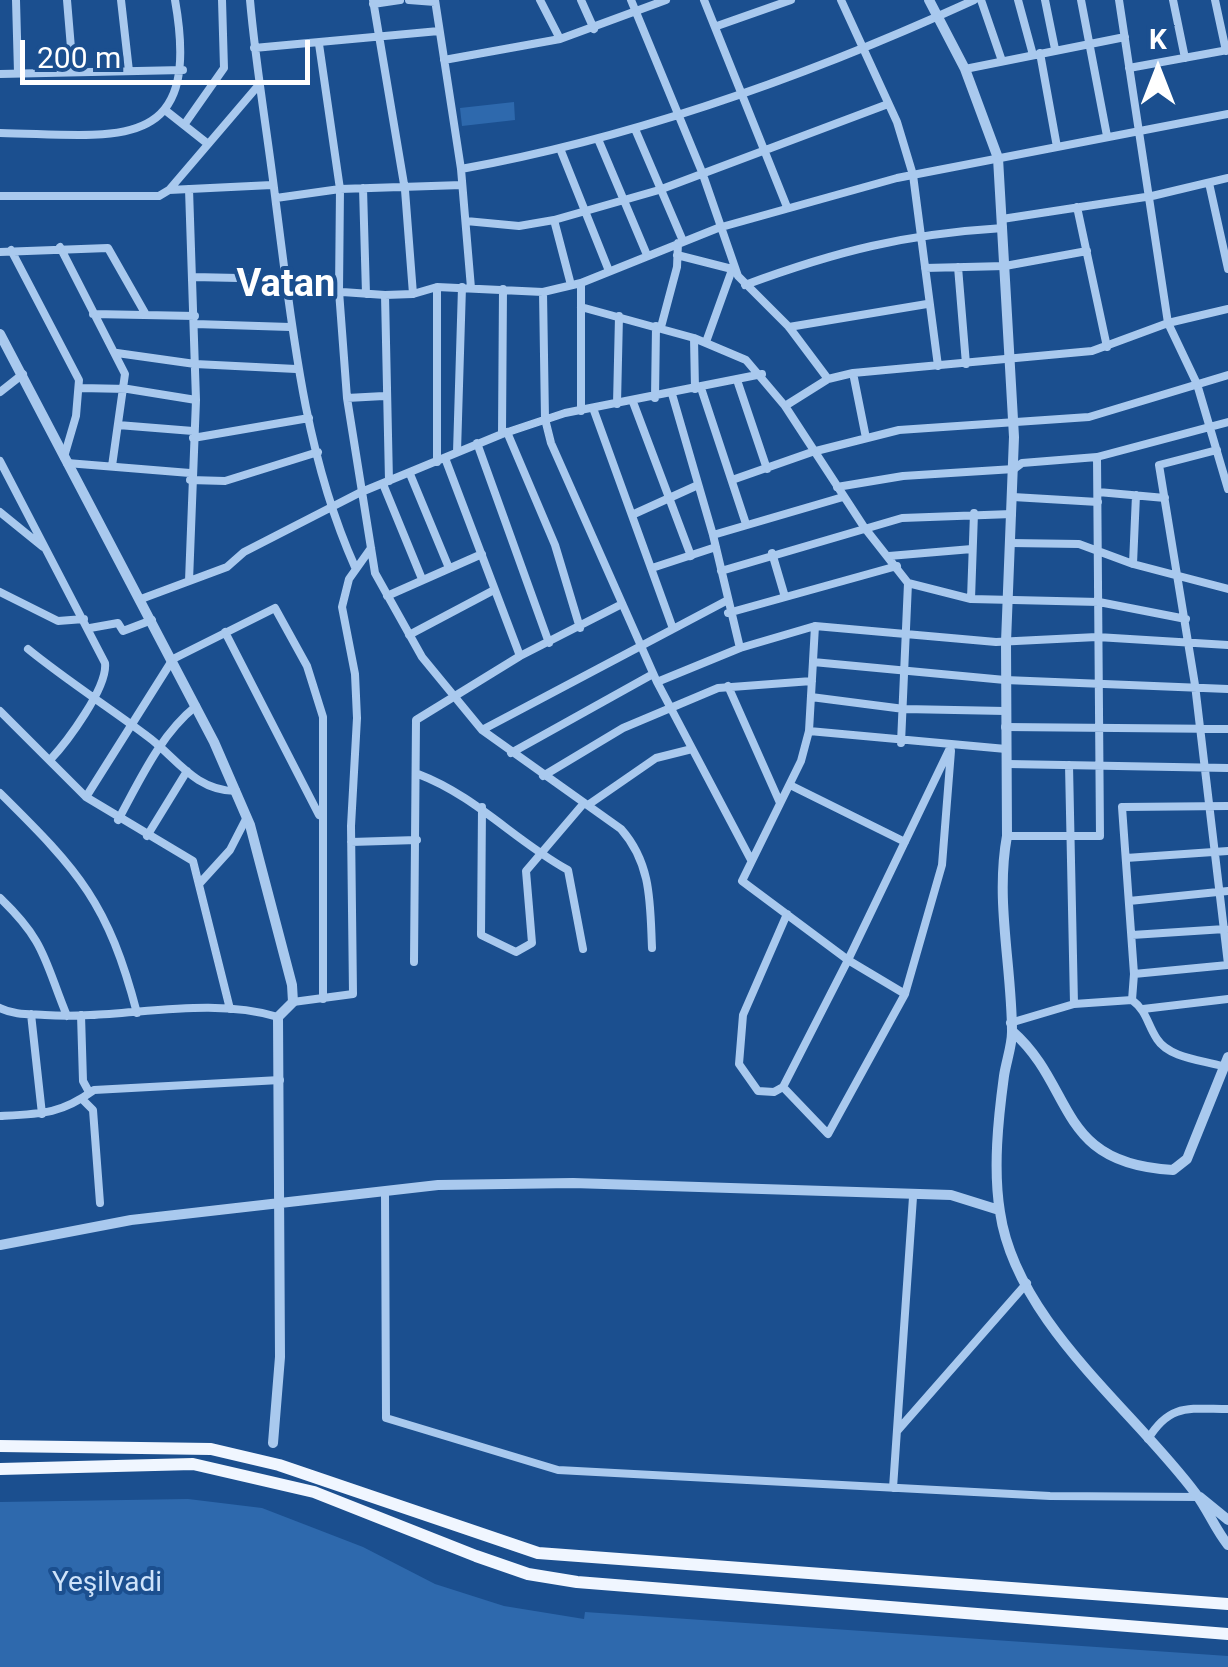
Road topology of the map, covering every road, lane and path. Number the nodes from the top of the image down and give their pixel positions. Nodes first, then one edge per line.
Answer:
1 (16, 0) edge
2 (67, 0) edge
3 (121, 0) edge
4 (176, 0) edge
5 (222, 0) edge
6 (250, 0) edge
7 (400, 0) edge
8 (409, 0) edge
9 (540, 0) edge
10 (581, 0) edge
11 (630, 0) edge
12 (666, 0) edge
13 (759, 0) edge
14 (791, 0) edge
15 (841, 0) edge
16 (930, 0) edge
17 (978, 0) edge
18 (1018, 0) edge
19 (1044, 0) edge
20 (1081, 0) edge
21 (1118, 0) edge
22 (1173, 0) edge
23 (1215, 0) edge
24 (435, 1) edge
25 (373, 2) edge
26 (708, 2) edge
27 (757, 12) junction
28 (636, 14) junction
29 (938, 16) junction
30 (717, 26) junction
31 (594, 29) junction
32 (439, 31) junction
33 (378, 35) junction
34 (1124, 37) junction
35 (560, 39) junction
36 (1088, 43) junction
37 (319, 44) junction
38 (862, 47) junction
39 (254, 48) junction
40 (1054, 49) junction
41 (1227, 51) edge
42 (1036, 54) junction
43 (1185, 58) junction
44 (444, 60) junction
45 (1002, 62) junction
46 (1130, 68) junction
47 (965, 69) junction
48 (183, 70) junction
49 (130, 71) junction
50 (73, 72) junction
51 (0, 74) edge
52 (18, 74) junction
53 (258, 87) junction
54 (739, 94) junction
55 (888, 104) junction
56 (165, 110) junction
57 (1228, 114) edge
58 (679, 116) junction
59 (184, 125) junction
60 (634, 128) junction
61 (1138, 132) junction
62 (0, 133) edge
63 (1107, 136) junction
64 (598, 139) junction
65 (208, 144) junction
66 (1057, 147) junction
67 (762, 148) junction
68 (561, 151) junction
69 (998, 158) junction
70 (461, 169) junction
71 (702, 172) junction
72 (913, 174) junction
73 (1228, 178) edge
74 (1209, 183) junction
75 (272, 185) junction
76 (462, 185) junction
77 (363, 188) junction
78 (188, 189) junction
79 (170, 190) junction
80 (340, 190) junction
81 (405, 190) junction
82 (659, 190) junction
83 (0, 196) edge
84 (1152, 196) junction
85 (276, 198) junction
86 (621, 201) junction
87 (787, 207) junction
88 (1077, 208) junction
89 (586, 211) junction
90 (554, 220) junction
91 (466, 221) junction
92 (1002, 224) junction
93 (1224, 227) edge
94 (718, 228) junction
95 (921, 233) junction
96 (680, 242) junction
97 (60, 248) junction
98 (11, 250) junction
99 (1086, 251) junction
100 (0, 252) edge
101 (646, 255) junction
102 (677, 255) junction
103 (1005, 266) junction
104 (958, 267) junction
105 (733, 268) junction
106 (925, 268) junction
107 (1228, 269) edge
108 (609, 271) junction
109 (193, 277) junction
110 (284, 283) junction
111 (576, 284) junction
112 (745, 286) junction
113 (437, 287) junction
114 (466, 287) junction
115 (503, 289) junction
116 (339, 291) junction
117 (543, 292) junction
118 (366, 294) junction
119 (413, 294) junction
120 (385, 295) junction
121 (928, 304) junction
122 (581, 307) junction
123 (1228, 310) edge
124 (146, 313) junction
125 (93, 314) junction
126 (619, 316) junction
127 (195, 320) junction
128 (1168, 323) junction
129 (290, 327) junction
130 (658, 327) junction
131 (789, 327) junction
132 (0, 334) edge
133 (694, 338) junction
134 (706, 342) junction
135 (1107, 347) junction
136 (116, 352) junction
137 (1010, 360) junction
138 (195, 364) junction
139 (966, 364) junction
140 (938, 366) junction
141 (296, 370) junction
142 (853, 373) junction
143 (23, 374) junction
144 (762, 374) junction
145 (1228, 375) edge
146 (828, 379) junction
147 (737, 380) junction
148 (1198, 384) junction
149 (80, 388) junction
150 (125, 389) junction
151 (698, 389) junction
152 (0, 392) edge
153 (672, 394) junction
154 (384, 396) junction
155 (347, 398) junction
156 (655, 398) junction
157 (196, 400) junction
158 (633, 402) junction
159 (617, 404) junction
160 (785, 406) junction
161 (593, 408) junction
162 (581, 410) junction
163 (309, 418) junction
164 (545, 420) junction
165 (1013, 420) junction
166 (1228, 422) edge
167 (118, 425) junction
168 (1210, 427) junction
169 (505, 433) junction
170 (193, 434) junction
171 (866, 438) junction
172 (477, 443) junction
173 (1216, 450) junction
174 (318, 452) junction
175 (456, 452) junction
176 (812, 452) junction
177 (1098, 456) junction
178 (441, 460) junction
179 (66, 461) junction
180 (1224, 461) edge
181 (0, 462) edge
182 (112, 466) junction
183 (1014, 468) junction
184 (766, 469) junction
185 (410, 474) junction
186 (190, 476) junction
187 (732, 480) junction
188 (386, 483) junction
189 (698, 485) junction
190 (836, 488) junction
191 (1228, 489) edge
192 (1098, 492) junction
193 (359, 494) junction
194 (1136, 495) junction
195 (843, 496) junction
196 (1013, 496) junction
197 (666, 498) junction
198 (1165, 498) junction
199 (1098, 502) junction
200 (332, 508) junction
201 (0, 512) edge
202 (974, 512) junction
203 (634, 514) junction
204 (1012, 514) junction
205 (746, 524) junction
206 (864, 527) junction
207 (713, 535) junction
208 (1012, 543) junction
209 (372, 548) junction
210 (716, 548) junction
211 (47, 549) junction
212 (972, 549) junction
213 (1097, 552) junction
214 (772, 553) junction
215 (482, 554) junction
216 (691, 556) junction
217 (889, 556) junction
218 (1133, 564) junction
219 (897, 566) junction
220 (355, 567) junction
221 (449, 568) junction
222 (652, 568) junction
223 (720, 571) junction
224 (1178, 577) junction
225 (422, 579) junction
226 (189, 581) junction
227 (908, 583) junction
228 (1228, 589) edge
229 (494, 590) junction
230 (0, 592) edge
231 (387, 596) junction
232 (785, 597) junction
233 (142, 599) junction
234 (971, 599) junction
235 (726, 600) junction
236 (1009, 600) junction
237 (1099, 602) junction
238 (622, 604) junction
239 (728, 613) junction
240 (1186, 619) junction
241 (84, 620) junction
242 (152, 620) junction
243 (672, 626) junction
244 (815, 626) junction
245 (90, 628) junction
246 (580, 628) junction
247 (225, 632) junction
248 (908, 632) junction
249 (409, 635) junction
250 (1098, 637) junction
251 (1188, 641) junction
252 (1006, 642) junction
253 (548, 643) junction
254 (640, 644) junction
255 (1228, 646) edge
256 (740, 648) junction
257 (28, 649) dead end
258 (520, 656) junction
259 (173, 659) junction
260 (813, 662) junction
261 (906, 668) junction
262 (655, 678) junction
263 (1006, 680) junction
264 (812, 681) junction
265 (1101, 681) junction
266 (728, 686) junction
267 (1195, 686) junction
268 (1228, 689) edge
269 (811, 697) junction
270 (453, 699) junction
271 (92, 700) junction
272 (196, 706) junction
273 (672, 706) junction
274 (904, 708) junction
275 (0, 711) edge
276 (1005, 711) junction
277 (130, 725) junction
278 (1197, 726) junction
279 (1100, 727) junction
280 (1005, 728) junction
281 (1228, 728) edge
282 (482, 730) junction
283 (809, 731) junction
284 (901, 743) junction
285 (951, 746) junction
286 (692, 749) junction
287 (1006, 749) junction
288 (158, 750) junction
289 (511, 753) junction
290 (50, 760) junction
291 (1008, 764) junction
292 (1068, 764) junction
293 (1100, 765) junction
294 (1202, 766) junction
295 (1228, 768) edge
296 (186, 771) junction
297 (418, 774) junction
298 (544, 776) junction
299 (790, 784) junction
300 (236, 791) junction
301 (0, 793) edge
302 (86, 796) junction
303 (586, 804) junction
304 (780, 804) junction
305 (1208, 805) junction
306 (1228, 806) edge
307 (482, 807) junction
308 (246, 816) junction
309 (320, 816) junction
310 (118, 820) junction
311 (146, 836) junction
312 (1006, 836) junction
313 (1072, 838) junction
314 (417, 840) junction
315 (351, 842) junction
316 (905, 842) junction
317 (1214, 851) junction
318 (1228, 851) edge
319 (537, 853) junction
320 (1126, 858) junction
321 (751, 860) junction
322 (200, 883) junction
323 (1223, 891) edge
324 (0, 898) edge
325 (1128, 901) junction
326 (787, 914) junction
327 (1225, 929) junction
328 (1132, 935) junction
329 (652, 948) dead end
330 (583, 949) dead end
331 (848, 960) junction
332 (414, 962) dead end
333 (1228, 965) edge
334 (1134, 974) junction
335 (905, 994) junction
336 (323, 999) junction
337 (1228, 999) edge
338 (1132, 1000) junction
339 (293, 1002) junction
340 (1074, 1004) junction
341 (0, 1008) edge
342 (1144, 1008) junction
343 (230, 1009) junction
344 (137, 1013) junction
345 (32, 1014) junction
346 (67, 1016) junction
347 (81, 1016) junction
348 (278, 1017) junction
349 (1011, 1027) junction
350 (1225, 1061) edge
351 (280, 1080) junction
352 (783, 1087) junction
353 (87, 1097) junction
354 (42, 1114) junction
355 (0, 1116) edge
356 (385, 1191) junction
357 (913, 1197) junction
358 (100, 1203) dead end
359 (280, 1203) junction
360 (999, 1210) junction
361 (0, 1245) edge
362 (1027, 1283) junction
363 (1228, 1409) edge
364 (898, 1430) junction
365 (1148, 1439) junction
366 (274, 1444) dead end
367 (0, 1446) edge
368 (0, 1469) edge
369 (893, 1488) junction
370 (1199, 1497) junction
371 (1228, 1520) edge
372 (1228, 1545) edge
373 (1228, 1595) edge
374 (1222, 1604) edge
375 (1228, 1634) edge

1 - 52 street
2 - 50 street
3 - 49 street
4 - 48 street
5 - 59 street
6 - 39 street
7 - 25 street
8 - 24 street
9 - 35 street
10 - 31 street
11 - 28 street
12 - 28 street
13 - 27 street
14 - 27 street
15 - 38 street
16 - 29 street
17 - 29 street
17 - 45 street
18 - 42 street
19 - 40 street
20 - 36 street
21 - 34 street
22 - 43 street
23 - 41 street
24 - 32 street
25 - 33 street
26 - 30 street
27 - 30 street
28 - 31 street
28 - 58 street
29 - 38 street
29 - 47 street
30 - 54 street
31 - 35 street
32 - 33 street
32 - 44 street
33 - 37 street
33 - 81 street
34 - 36 street
34 - 46 street
35 - 44 street
36 - 40 street
36 - 63 street
37 - 39 street
37 - 80 street
38 - 54 street
38 - 55 street
39 - 53 street
40 - 42 street
41 - 43 street
42 - 45 street
42 - 66 street
43 - 46 street
44 - 70 street
45 - 47 street
46 - 61 street
47 - 69 street
48 - 49 street
48 - 56 street
49 - 50 street
50 - 52 street
51 - 52 street
53 - 65 street
53 - 75 street
54 - 58 street
54 - 67 street
55 - 67 street
55 - 72 street
56 - 59 street
56 - 62 street
57 - 61 street
58 - 60 street
58 - 71 street
59 - 65 street
60 - 64 street
60 - 82 street
61 - 63 street
61 - 84 street
63 - 66 street
64 - 68 street
64 - 86 street
65 - 79 street
66 - 69 street
67 - 71 street
67 - 87 street
68 - 70 street
68 - 89 street
69 - 72 street
69 - 92 street
70 - 76 street
71 - 82 street
71 - 94 street
72 - 87 street
72 - 95 street
73 - 74 street
74 - 84 street
74 - 93 street
75 - 78 street
75 - 85 street
76 - 81 street
76 - 91 street
77 - 80 street
77 - 81 street
77 - 118 street
78 - 79 street
78 - 109 street
79 - 83 street
80 - 85 street
80 - 116 street
81 - 119 street
82 - 86 street
82 - 96 street
84 - 88 street
84 - 128 street
85 - 110 street
86 - 89 street
86 - 101 street
87 - 94 street
88 - 92 street
88 - 99 street
89 - 90 street
89 - 108 street
90 - 91 street
90 - 111 street
91 - 114 street
92 - 95 street
92 - 103 street
93 - 107 street
94 - 96 street
94 - 105 street
95 - 106 street
95 - 112 street
96 - 101 street
96 - 102 street
97 - 98 street
97 - 124 street
97 - 125 street
98 - 100 street
98 - 149 street
99 - 103 street
99 - 135 street
101 - 108 street
102 - 105 street
102 - 130 street
103 - 104 street
103 - 137 street
104 - 106 street
104 - 139 street
105 - 112 street
105 - 134 street
106 - 121 street
108 - 111 street
109 - 110 street
109 - 127 street
110 - 116 street
110 - 129 street
111 - 117 street
111 - 122 street
112 - 131 street
113 - 114 street
113 - 119 street
113 - 178 street
114 - 115 street
114 - 175 street
115 - 117 street
115 - 169 street
116 - 118 street
116 - 155 street
117 - 164 street
118 - 120 street
119 - 120 street
120 - 154 street
121 - 131 street
121 - 140 street
122 - 126 street
122 - 162 street
123 - 128 street
124 - 125 street
124 - 127 street
125 - 136 street
126 - 130 street
126 - 159 street
127 - 129 street
127 - 138 street
128 - 135 street
128 - 148 street
129 - 141 street
130 - 133 street
130 - 156 street
131 - 146 street
132 - 143 street
133 - 134 street
133 - 151 street
134 - 144 street
135 - 137 street
136 - 138 street
136 - 150 street
137 - 139 street
137 - 165 street
138 - 141 street
138 - 157 street
139 - 140 street
140 - 142 street
141 - 163 street
142 - 146 street
142 - 171 street
143 - 152 street
143 - 179 street
144 - 147 street
144 - 160 street
145 - 148 street
146 - 160 street
147 - 151 street
147 - 184 street
148 - 165 street
148 - 168 street
149 - 150 street
149 - 179 street
150 - 157 street
150 - 167 street
151 - 153 street
151 - 187 street
153 - 156 street
153 - 189 street
154 - 155 street
154 - 188 street
155 - 193 street
156 - 158 street
157 - 170 street
158 - 159 street
158 - 197 street
159 - 161 street
160 - 176 street
161 - 162 street
161 - 203 street
162 - 164 street
163 - 170 street
163 - 174 street
164 - 169 street
164 - 238 street
165 - 171 street
165 - 183 street
166 - 168 street
167 - 170 street
167 - 182 street
168 - 173 street
168 - 177 street
169 - 172 street
169 - 246 street
170 - 186 street
171 - 176 street
172 - 175 street
172 - 253 street
173 - 180 street
173 - 198 street
174 - 186 street
174 - 200 street
175 - 178 street
176 - 184 street
176 - 190 street
177 - 183 street
177 - 192 street
178 - 185 street
178 - 215 street
179 - 182 street
179 - 233 street
180 - 191 street
181 - 211 street
182 - 186 street
183 - 190 street
183 - 196 street
184 - 187 street
185 - 188 street
185 - 221 street
186 - 226 street
187 - 205 street
188 - 193 street
188 - 225 street
189 - 197 street
189 - 207 street
190 - 195 street
192 - 194 street
192 - 199 street
193 - 200 street
193 - 209 street
194 - 198 street
194 - 218 street
195 - 205 street
195 - 206 street
196 - 199 street
196 - 204 street
197 - 203 street
197 - 216 street
198 - 224 street
199 - 213 street
200 - 220 street
200 - 226 street
201 - 211 street
202 - 204 street
202 - 206 street
202 - 212 street
203 - 222 street
204 - 208 street
205 - 207 street
206 - 214 street
206 - 217 street
207 - 210 street
208 - 213 street
208 - 236 street
209 - 220 street
209 - 231 street
210 - 216 street
210 - 223 street
211 - 241 street
212 - 217 street
212 - 234 street
213 - 218 street
213 - 237 street
214 - 223 street
214 - 232 street
215 - 221 street
215 - 229 street
216 - 222 street
217 - 219 street
218 - 224 street
219 - 227 street
219 - 232 street
220 - 315 street
221 - 225 street
222 - 243 street
223 - 235 street
224 - 228 street
224 - 240 street
225 - 231 street
226 - 233 street
227 - 234 street
227 - 248 street
229 - 249 street
229 - 258 street
230 - 241 street
231 - 249 street
232 - 239 street
233 - 242 street
234 - 236 street
235 - 239 street
235 - 243 street
236 - 237 street
236 - 252 street
237 - 240 street
237 - 250 street
238 - 246 street
238 - 254 street
239 - 256 street
240 - 251 street
241 - 245 street
242 - 245 street
242 - 259 street
243 - 254 street
244 - 248 street
244 - 256 street
244 - 260 street
245 - 271 street
246 - 253 street
247 - 259 street
247 - 309 street
247 - 309 street
248 - 252 street
248 - 261 street
249 - 270 street
250 - 251 street
250 - 252 street
250 - 265 street
251 - 255 street
251 - 267 street
252 - 263 street
253 - 258 street
254 - 262 street
254 - 282 street
256 - 262 street
257 - 271 street
258 - 270 street
259 - 272 street
259 - 277 street
260 - 261 street
260 - 264 street
261 - 263 street
261 - 274 street
262 - 273 street
262 - 289 street
263 - 265 street
263 - 276 street
264 - 266 street
264 - 269 street
265 - 267 street
265 - 279 street
266 - 273 street
266 - 304 street
267 - 268 street
267 - 278 street
269 - 274 street
269 - 283 street
270 - 282 street
270 - 297 street
271 - 277 street
271 - 290 street
272 - 288 street
272 - 300 street
273 - 286 street
273 - 298 street
274 - 276 street
274 - 284 street
275 - 290 street
276 - 280 street
277 - 288 street
277 - 302 street
278 - 279 street
278 - 281 street
278 - 294 street
279 - 280 street
279 - 293 street
280 - 287 street
282 - 289 street
283 - 284 street
283 - 299 street
284 - 285 street
285 - 287 street
285 - 316 street
285 - 335 street
286 - 303 street
286 - 321 street
287 - 291 street
288 - 296 street
288 - 310 street
289 - 298 street
290 - 302 street
291 - 292 street
291 - 312 street
292 - 293 street
292 - 313 street
293 - 294 street
293 - 313 street
294 - 295 street
294 - 305 street
296 - 300 street
296 - 311 street
297 - 307 street
297 - 314 street
298 - 303 street
299 - 304 street
299 - 316 street
300 - 308 street
301 - 344 street
302 - 310 street
303 - 319 street
303 - 329 street
304 - 321 street
305 - 306 street
305 - 317 street
305 - 320 street
307 - 319 street
307 - 319 street
308 - 322 street
308 - 339 street
309 - 336 street
310 - 311 street
311 - 322 street
312 - 313 street
312 - 349 street
313 - 340 street
314 - 315 street
314 - 332 street
315 - 336 street
316 - 331 street
317 - 318 street
317 - 320 street
317 - 323 street
319 - 330 street
320 - 325 street
321 - 326 street
322 - 343 street
323 - 325 street
323 - 327 street
324 - 346 street
325 - 328 street
326 - 331 street
326 - 352 street
327 - 328 street
327 - 333 street
328 - 334 street
331 - 335 street
331 - 352 street
333 - 334 street
334 - 338 street
335 - 352 street
336 - 339 street
337 - 342 street
338 - 340 street
338 - 342 street
339 - 348 street
340 - 349 street
341 - 345 street
342 - 350 street
343 - 344 street
343 - 348 street
344 - 347 street
345 - 346 street
345 - 354 street
346 - 347 street
347 - 353 street
348 - 351 street
349 - 350 street
349 - 360 street
351 - 353 street
351 - 359 street
353 - 354 street
353 - 358 street
354 - 355 street
356 - 357 street
356 - 359 street
356 - 369 street
357 - 360 street
357 - 364 street
359 - 361 street
359 - 366 street
360 - 362 street
362 - 364 street
362 - 365 street
363 - 365 street
364 - 369 street
365 - 370 street
367 - 374 main road
368 - 375 main road
369 - 370 street
370 - 371 street
370 - 372 street
373 - 374 main road

